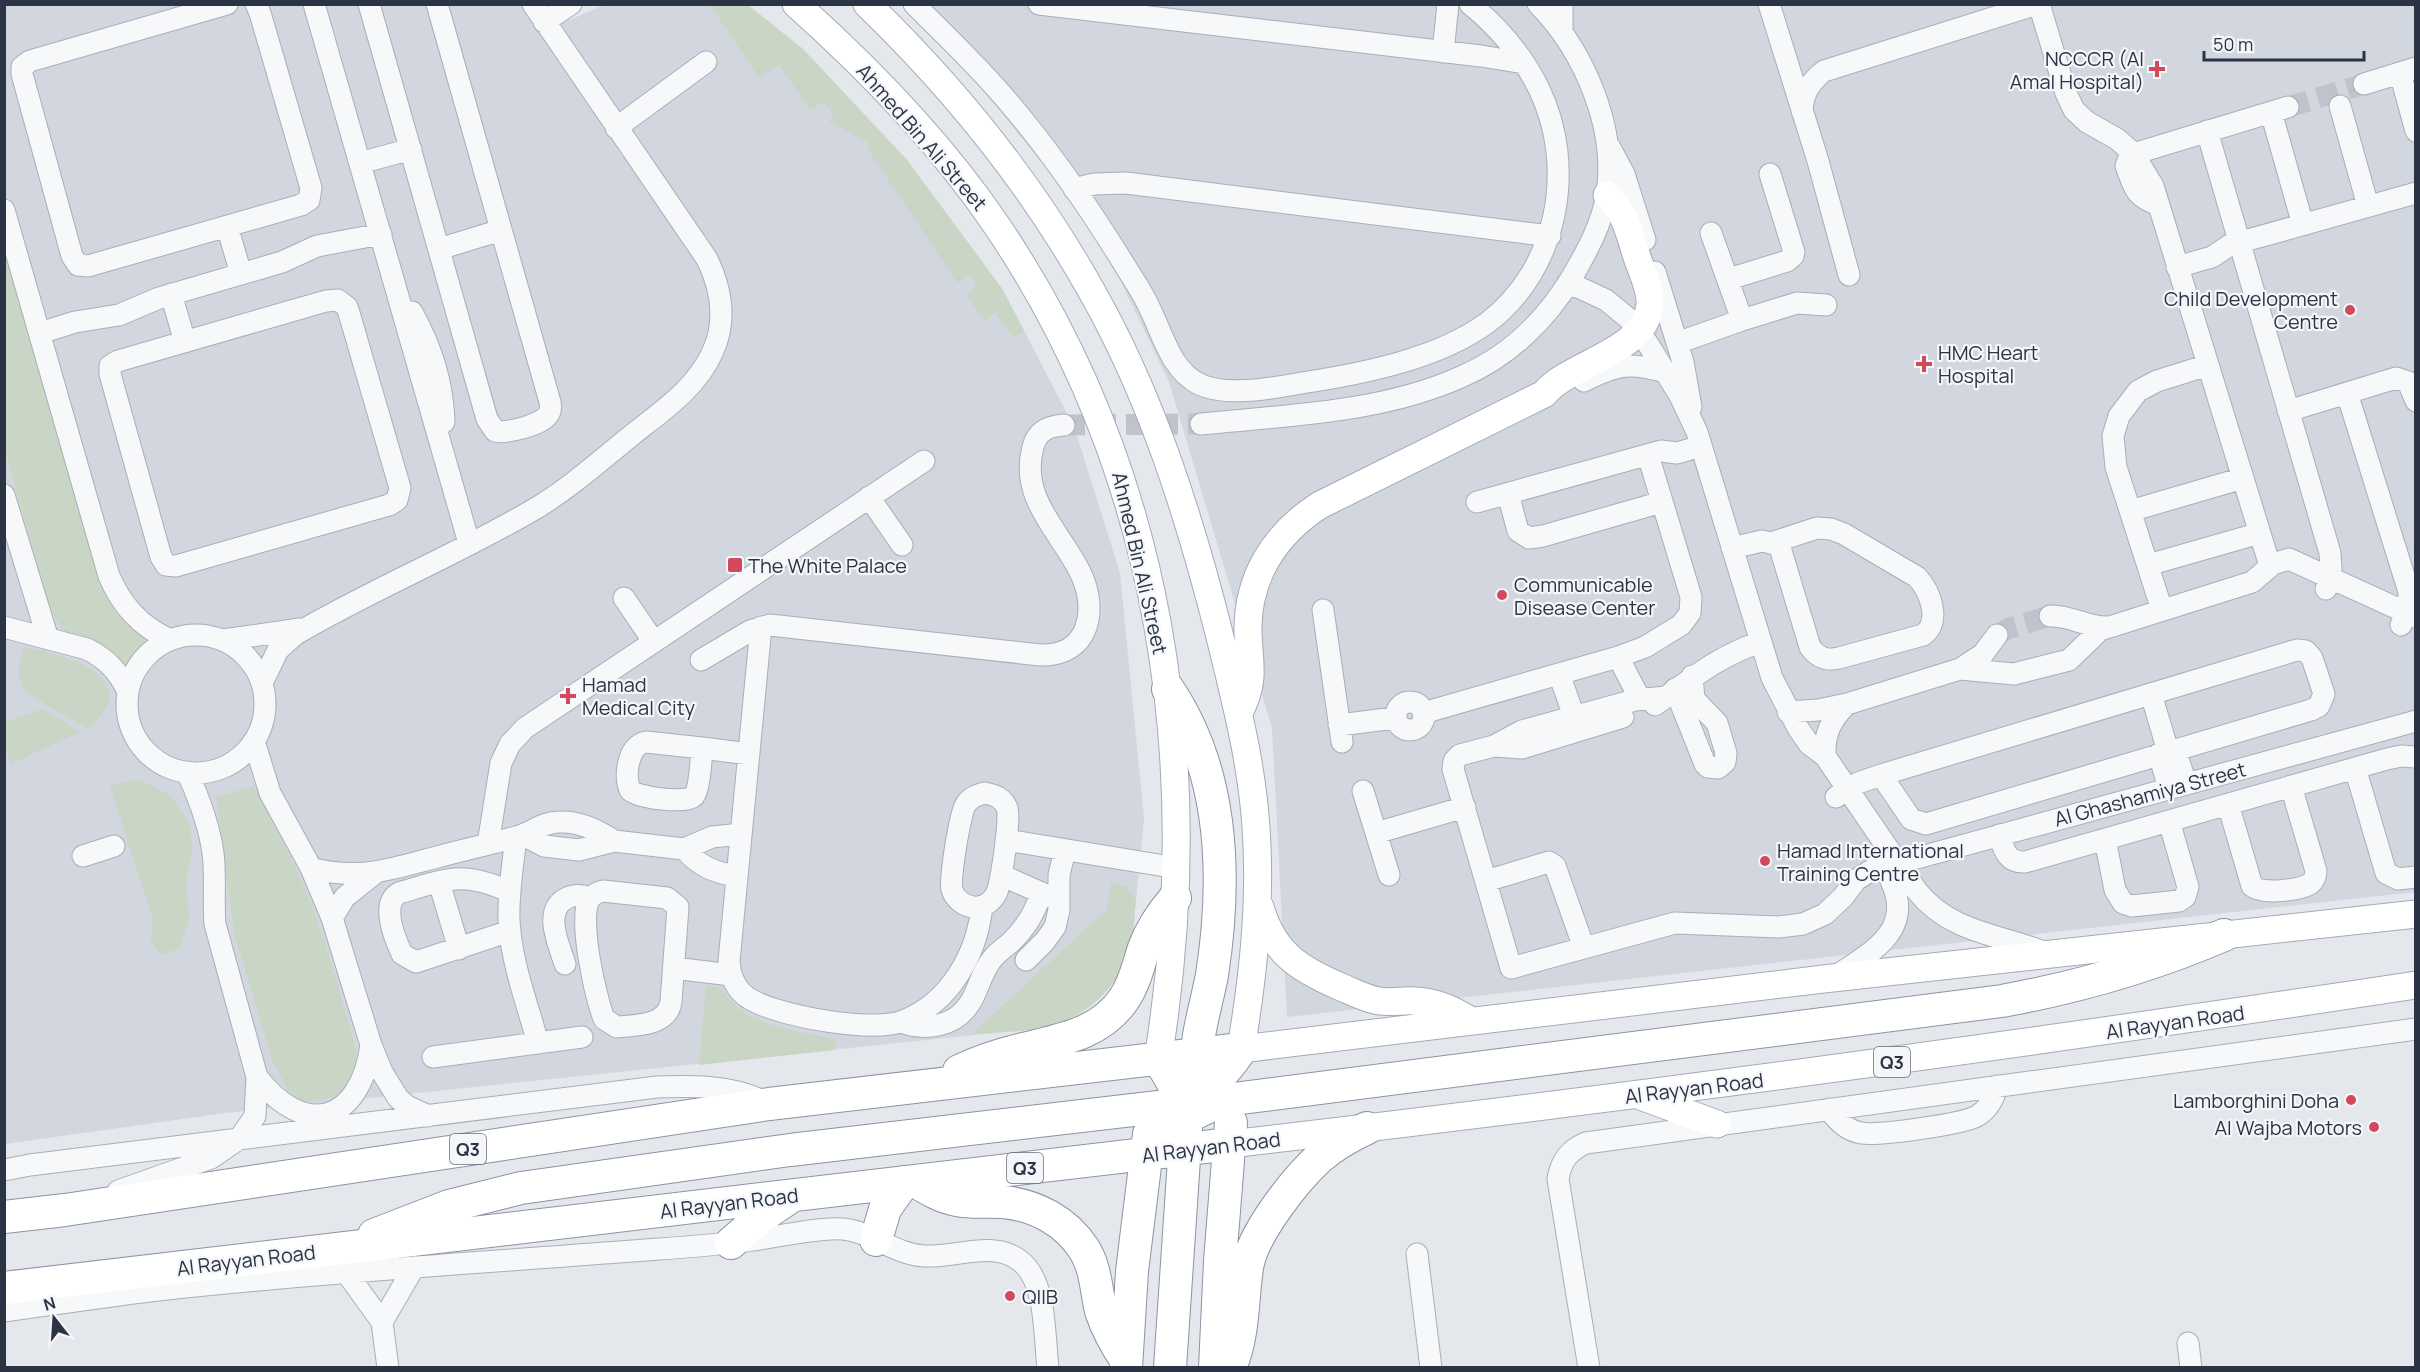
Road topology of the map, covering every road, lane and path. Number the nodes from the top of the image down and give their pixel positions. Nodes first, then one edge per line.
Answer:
1 (227, 4) edge
2 (256, 4) edge
3 (314, 4) edge
4 (369, 4) edge
5 (437, 4) edge
6 (571, 4) edge
7 (796, 4) edge
8 (867, 4) edge
9 (915, 4) edge
10 (1039, 4) edge
11 (1448, 4) edge
12 (1470, 4) edge
13 (1538, 4) edge
14 (1562, 4) edge
15 (1769, 4) edge
16 (2038, 4) edge
17 (538, 13) edge
18 (1562, 33) junction
19 (1783, 48) junction
20 (1443, 52) junction
21 (706, 62) dead end
22 (1524, 63) junction
23 (1824, 70) junction
24 (2408, 70) edge
25 (2364, 84) tunnel mouth
26 (2340, 106) dead end
27 (1802, 111) junction
28 (616, 128) junction
29 (2206, 131) junction
30 (2415, 131) edge
31 (1605, 140) junction
32 (410, 144) junction
33 (2133, 153) junction
34 (358, 158) junction
35 (1770, 174) dead end
36 (1074, 189) junction
37 (2415, 193) edge
38 (1607, 195) junction
39 (2368, 206) junction
40 (4, 210) edge
41 (2303, 225) junction
42 (227, 226) junction
43 (501, 230) junction
44 (1711, 232) dead end
45 (381, 234) junction
46 (1550, 236) junction
47 (2234, 244) junction
48 (439, 249) junction
49 (2175, 261) junction
50 (241, 274) junction
51 (1849, 275) dead end
52 (1729, 279) junction
53 (1567, 284) junction
54 (172, 294) junction
55 (1826, 305) dead end
56 (1742, 320) junction
57 (1638, 330) junction
58 (40, 333) junction
59 (192, 340) junction
60 (1677, 343) junction
61 (2208, 365) junction
62 (1666, 372) junction
63 (2347, 393) junction
64 (1544, 394) junction
65 (2415, 401) edge
66 (2288, 411) junction
67 (1202, 424) tunnel mouth
68 (1064, 425) tunnel mouth
69 (1697, 433) junction
70 (1654, 453) junction
71 (924, 461) dead end
72 (2242, 478) junction
73 (1508, 494) junction
74 (4, 495) edge
75 (869, 497) junction
76 (1477, 502) dead end
77 (1662, 502) junction
78 (2130, 511) junction
79 (2260, 533) junction
80 (1774, 542) junction
81 (470, 543) junction
82 (902, 545) dead end
83 (1734, 554) junction
84 (2275, 564) junction
85 (2148, 565) junction
86 (2328, 584) junction
87 (624, 598) dead end
88 (1323, 610) dead end
89 (2162, 610) junction
90 (2050, 616) tunnel mouth
91 (2409, 622) edge
92 (4, 627) edge
93 (761, 627) junction
94 (2108, 627) junction
95 (306, 628) junction
96 (1997, 635) tunnel mouth
97 (48, 639) junction
98 (170, 640) junction
99 (224, 640) junction
100 (654, 642) junction
101 (1760, 642) junction
102 (1618, 657) junction
103 (700, 660) dead end
104 (1960, 669) junction
105 (1559, 674) junction
106 (262, 683) junction
107 (1678, 687) junction
108 (1168, 688) junction
109 (128, 692) junction
110 (2151, 694) junction
111 (1640, 699) junction
112 (1847, 704) junction
113 (1788, 712) junction
114 (1239, 713) junction
115 (1696, 714) dead end
116 (1576, 724) junction
117 (2414, 725) edge
118 (254, 741) junction
119 (702, 748) dead end
120 (1817, 750) junction
121 (2167, 751) junction
122 (749, 754) junction
123 (2415, 758) edge
124 (2355, 768) junction
125 (187, 772) junction
126 (1881, 775) junction
127 (2177, 786) junction
128 (2291, 786) junction
129 (1363, 791) dead end
130 (1842, 793) junction
131 (2228, 804) junction
132 (1465, 807) junction
133 (2169, 821) junction
134 (2007, 832) junction
135 (1376, 833) junction
136 (741, 834) junction
137 (520, 836) junction
138 (2104, 839) junction
139 (1006, 840) junction
140 (488, 844) junction
141 (114, 846) dead end
142 (684, 849) junction
143 (1065, 850) junction
144 (83, 856) dead end
145 (1891, 864) junction
146 (311, 868) junction
147 (375, 873) junction
148 (1001, 875) junction
149 (1389, 875) dead end
150 (737, 876) junction
151 (2415, 876) edge
152 (1486, 880) junction
153 (439, 882) junction
154 (1176, 883) junction
155 (510, 892) junction
156 (1258, 892) junction
157 (1050, 897) junction
158 (591, 898) junction
159 (982, 906) junction
160 (2415, 914) edge
161 (332, 918) junction
162 (510, 931) junction
163 (977, 935) junction
164 (2224, 935) junction
165 (1584, 948) junction
166 (459, 949) junction
167 (1000, 950) junction
168 (2050, 954) junction
169 (1026, 960) dead end
170 (565, 964) dead end
171 (674, 968) junction
172 (731, 975) junction
173 (1832, 978) junction
174 (950, 986) junction
175 (2410, 988) edge
176 (970, 1003) junction
177 (1471, 1021) junction
178 (901, 1022) junction
179 (2415, 1029) edge
180 (582, 1037) dead end
181 (538, 1042) junction
182 (371, 1045) junction
183 (1241, 1049) junction
184 (1197, 1054) junction
185 (433, 1057) dead end
186 (1158, 1059) junction
187 (256, 1077) junction
188 (933, 1086) junction
189 (1997, 1086) junction
190 (1636, 1095) junction
191 (769, 1104) junction
192 (1201, 1104) junction
193 (1151, 1109) junction
194 (1829, 1109) junction
195 (428, 1116) junction
196 (1717, 1124) junction
197 (1366, 1128) junction
198 (240, 1138) junction
199 (1230, 1144) junction
200 (1185, 1149) junction
201 (1146, 1155) junction
202 (4, 1170) edge
203 (909, 1182) junction
204 (794, 1195) junction
205 (65, 1210) junction
206 (4, 1217) edge
207 (876, 1240) junction
208 (730, 1243) junction
209 (1417, 1254) dead end
210 (346, 1260) junction
211 (414, 1267) junction
212 (4, 1288) edge
213 (4, 1311) edge
214 (382, 1322) junction
215 (2188, 1343) dead end
216 (1126, 1364) edge
217 (388, 1368) edge
218 (1047, 1368) edge
219 (1170, 1368) edge
220 (1215, 1368) edge
221 (1230, 1368) edge
222 (1431, 1368) edge
223 (1589, 1368) edge
224 (2191, 1368) edge

1 - 42 street
2 - 42 street
3 - 34 street
4 - 32 street
5 - 43 street
6 - 17 street
7 - 108 main road, Ahmed Bin Ali Street
8 - 114 main road
9 - 36 street
10 - 20 street
11 - 20 street
12 - 22 street
13 - 18 street
14 - 18 street
15 - 19 street
16 - 23 street
16 - 33 street
17 - 28 street
18 - 31 street
19 - 23 street
19 - 27 street
20 - 22 street
21 - 28 street
22 - 46 street
23 - 27 street
24 - 25 street
24 - 30 street
26 - 39 street
27 - 51 street
28 - 81 street
29 - 33 street
29 - 41 street
29 - 47 street
31 - 38 street
31 - 60 street
32 - 34 street
32 - 48 street
33 - 49 street
34 - 45 street
35 - 52 street
36 - 46 street
36 - 46 street
37 - 39 street
38 - 53 street
38 - 57 main road
39 - 41 street
40 - 58 street
41 - 47 street
42 - 50 street
43 - 48 street
43 - 48 street
44 - 52 street
45 - 50 street
45 - 81 street
47 - 49 street
47 - 66 street
49 - 61 street
50 - 54 street
52 - 56 street
53 - 57 street
53 - 67 street
54 - 58 street
54 - 59 street
55 - 56 street
56 - 60 street
57 - 62 street
57 - 64 main road
58 - 98 street
59 - 59 street
60 - 69 street
61 - 72 street
61 - 78 street
62 - 64 street
62 - 69 street
63 - 65 street
63 - 66 street
63 - 91 street
64 - 114 main road
66 - 86 street
68 - 93 street
69 - 70 street
69 - 83 street
70 - 73 street
70 - 77 street
71 - 75 street
72 - 78 street
72 - 79 street
73 - 76 street
73 - 77 street
74 - 97 street
75 - 82 street
75 - 100 street
77 - 102 street
78 - 85 street
79 - 84 street
79 - 85 street
80 - 80 street
80 - 83 street
81 - 95 street
83 - 101 street
84 - 86 street
84 - 89 street
85 - 89 street
86 - 91 street
87 - 100 street
88 - 105 street
89 - 94 street
90 - 94 street
92 - 97 street
93 - 103 street
93 - 122 street
94 - 104 street
95 - 99 street
95 - 106 street
96 - 104 street
97 - 109 street
98 - 99 street
98 - 109 street
99 - 106 street
100 - 140 street
101 - 107 street
101 - 113 street
102 - 105 street
102 - 111 street
104 - 112 street
105 - 116 street
106 - 118 street
107 - 111 street
107 - 115 street
107 - 116 street
108 - 154 main road, Ahmed Bin Ali Street
108 - 184 highway
109 - 125 street
110 - 121 street
110 - 121 street
110 - 126 street
111 - 116 street
112 - 113 street
112 - 120 street
113 - 120 street
114 - 156 main road
116 - 132 street
117 - 127 street, Al Ghashamiya Street
118 - 125 street
118 - 146 street
119 - 122 street
120 - 130 street
121 - 126 street
121 - 127 street
122 - 136 street
123 - 124 street
124 - 128 street
124 - 151 street
125 - 187 street
126 - 130 street
127 - 134 street, Al Ghashamiya Street
128 - 131 street
128 - 131 street
129 - 135 street
130 - 145 street
131 - 133 street
132 - 135 street
132 - 152 street
133 - 138 street
133 - 138 street
134 - 138 street
134 - 145 street, Al Ghashamiya Street
135 - 149 street
136 - 142 street
136 - 150 street
137 - 140 street
137 - 142 street
137 - 155 street
139 - 143 street
139 - 148 street
139 - 159 street
140 - 147 street
141 - 144 street
142 - 150 street
143 - 154 street
143 - 157 street
145 - 165 street, Al Ghashamiya Street
145 - 168 street
145 - 173 street
146 - 147 street
146 - 161 street
147 - 161 street
148 - 157 street
148 - 159 street
150 - 172 street
152 - 165 street
152 - 165 street, Al Ghashamiya Street
153 - 155 street
153 - 166 street
153 - 166 street
154 - 186 main road, Ahmed Bin Ali Street
154 - 188 highway
155 - 162 street
156 - 177 main road
156 - 183 main road
157 - 167 street
157 - 169 street
158 - 170 street
158 - 171 street
158 - 171 street
159 - 163 street
160 - 164 main road, Q3
161 - 182 street
162 - 166 street
162 - 181 street
163 - 167 street
163 - 174 street
164 - 168 main road, Q3
164 - 192 highway
167 - 176 street
168 - 173 main road, Q3
171 - 172 street
172 - 178 street
173 - 177 main road, Q3
174 - 176 street
174 - 178 street
175 - 190 main road, Al Rayyan Road / Q3
176 - 178 street
177 - 183 main road, Q3
179 - 189 street, Al Rayyan Road
180 - 181 street
181 - 185 street
182 - 187 street
182 - 195 street
183 - 184 highway, Q3
183 - 192 highway
184 - 186 highway, Q3
184 - 192 highway
186 - 188 highway, Q3
186 - 192 highway
186 - 193 highway, Ahmed Bin Ali Street
187 - 198 street
188 - 191 highway, Q3
189 - 194 street, Al Rayyan Road
189 - 194 street
190 - 196 main road
190 - 197 main road, Al Rayyan Road / Q3
191 - 195 street
191 - 205 highway, Q3
192 - 193 highway
192 - 199 highway
192 - 200 highway
192 - 201 highway
193 - 201 highway, Ahmed Bin Ali Street
193 - 210 highway
194 - 196 street, Al Rayyan Road
195 - 198 street
196 - 223 street, Al Rayyan Road
197 - 199 main road, Al Rayyan Road / Q3
197 - 221 highway
198 - 202 street
198 - 205 street
199 - 200 highway, Al Rayyan Road / Q3
199 - 220 highway
200 - 201 highway, Al Rayyan Road / Q3
200 - 219 highway
201 - 203 highway, Al Rayyan Road / Q3
201 - 216 highway, Ahmed Bin Ali Street
203 - 204 highway, Al Rayyan Road / Q3
203 - 207 highway
203 - 216 highway
204 - 208 highway
204 - 210 highway, Al Rayyan Road / Q3
205 - 206 highway, Q3
207 - 208 street, Al Rayyan Road
207 - 218 street, Al Rayyan Road
208 - 211 street, Al Rayyan Road
209 - 222 street
210 - 211 street, Al Rayyan Road
210 - 212 highway, Al Rayyan Road / Q3
210 - 213 street, Al Rayyan Road
210 - 214 street
211 - 214 street
214 - 217 street
215 - 224 street

